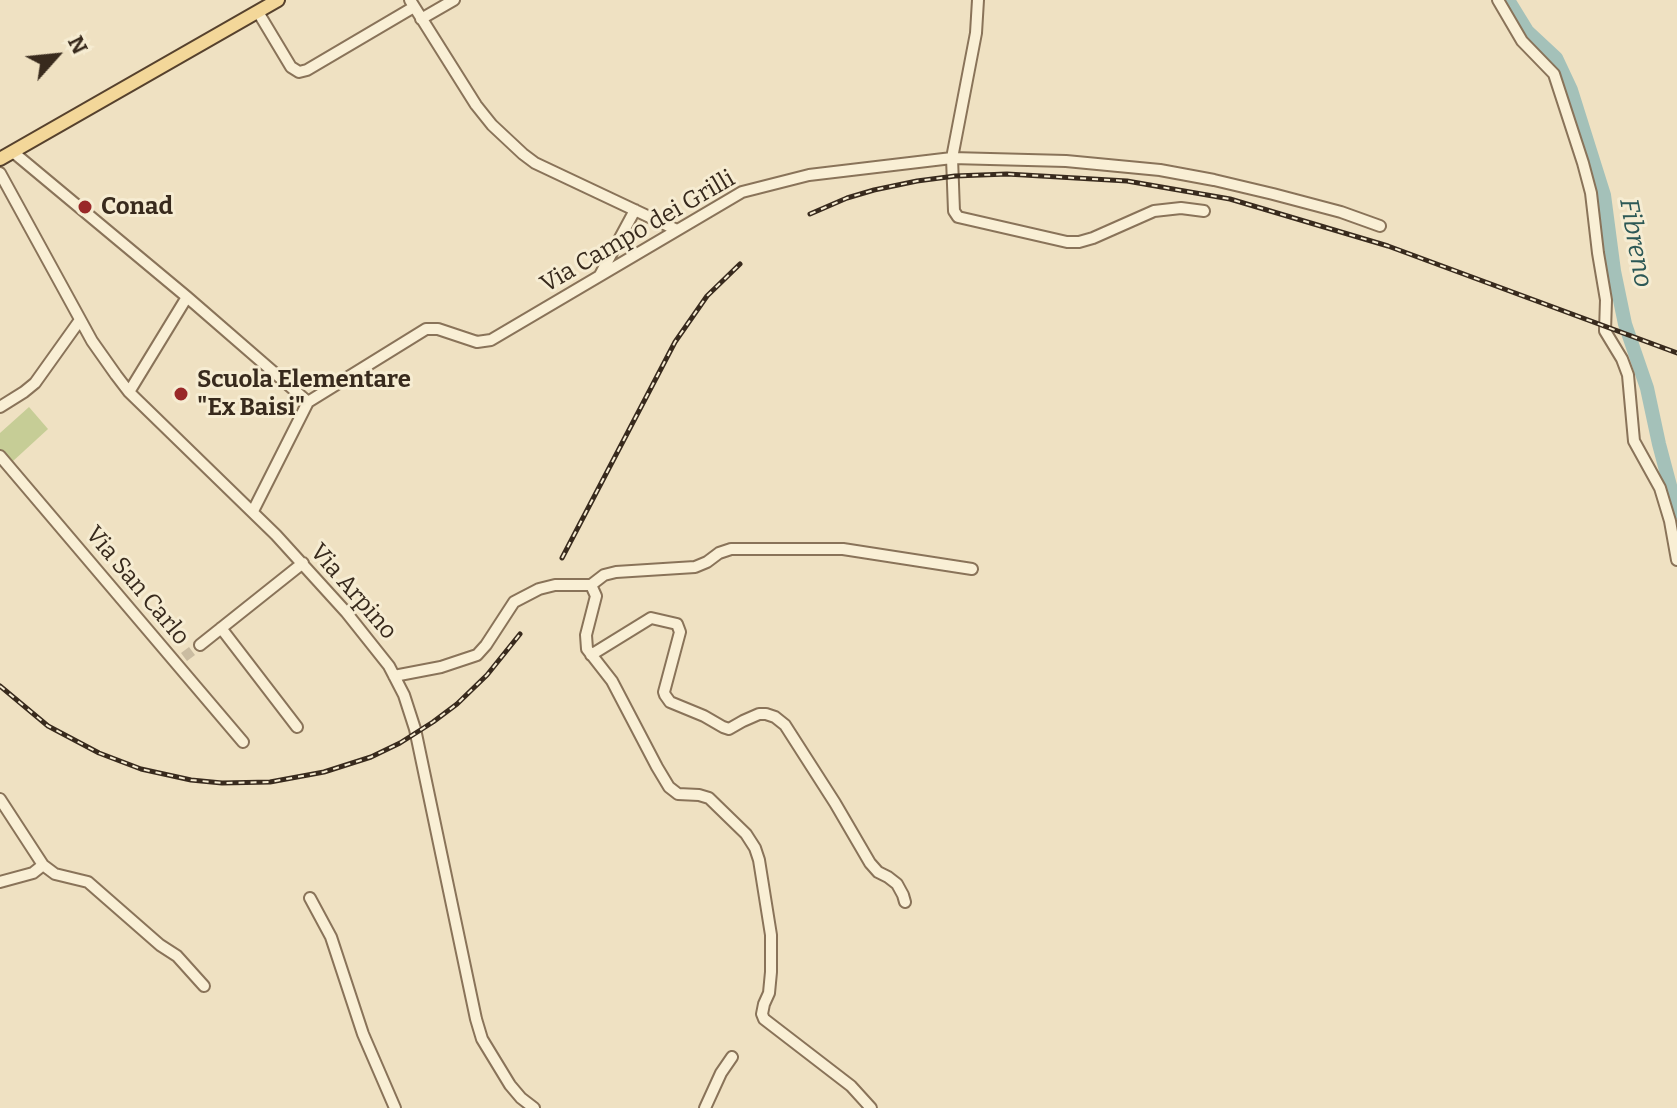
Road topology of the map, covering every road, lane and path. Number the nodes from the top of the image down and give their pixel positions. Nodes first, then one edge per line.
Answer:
1 (278, 0) edge
2 (454, 0) edge
3 (978, 0) edge
4 (1498, 0) edge
5 (412, 3) edge
6 (258, 12) junction
7 (421, 19) junction
8 (13, 152) junction
9 (952, 158) junction
10 (0, 159) edge
11 (0, 173) edge
12 (635, 210) junction
13 (1204, 211) dead end
14 (1380, 226) dead end
15 (677, 230) junction
16 (600, 275) junction
17 (187, 297) junction
18 (80, 320) junction
19 (129, 392) junction
20 (308, 402) junction
21 (0, 407) edge
22 (0, 456) edge
23 (253, 511) junction
24 (1677, 560) edge
25 (303, 563) junction
26 (972, 569) dead end
27 (591, 585) junction
28 (221, 628) junction
29 (200, 645) tunnel mouth
30 (591, 655) junction
31 (394, 676) junction
32 (297, 727) dead end
33 (243, 742) dead end
34 (0, 799) edge
35 (43, 865) junction
36 (0, 882) edge
37 (310, 898) dead end
38 (905, 902) dead end
39 (204, 986) dead end
40 (732, 1057) dead end
41 (395, 1108) edge
42 (534, 1108) edge
43 (705, 1108) edge
44 (871, 1108) edge

1 - 6 main road
2 - 7 street
3 - 9 street
4 - 24 street
5 - 6 street
5 - 7 street
6 - 8 main road
7 - 12 street
8 - 10 main road
8 - 17 street
9 - 13 street
9 - 14 street, Via Campo dei Grilli
9 - 15 street, Via Campo dei Grilli
11 - 18 street, Via Arpino
12 - 15 street
12 - 16 street
15 - 16 street, Via Campo dei Grilli
16 - 20 street, Via Campo dei Grilli
17 - 19 street
17 - 20 street
18 - 19 street, Via Arpino
18 - 21 street
19 - 23 street, Via Arpino
20 - 23 street
22 - 33 street, Via San Carlo
23 - 25 street, Via Arpino
25 - 28 street
25 - 31 street, Via Arpino
26 - 27 street
27 - 30 street
27 - 31 street
28 - 29 street
28 - 32 street
30 - 38 street
30 - 44 street
31 - 42 street, Via Arpino
34 - 35 street
35 - 36 street
35 - 39 street
37 - 41 street
40 - 43 street

